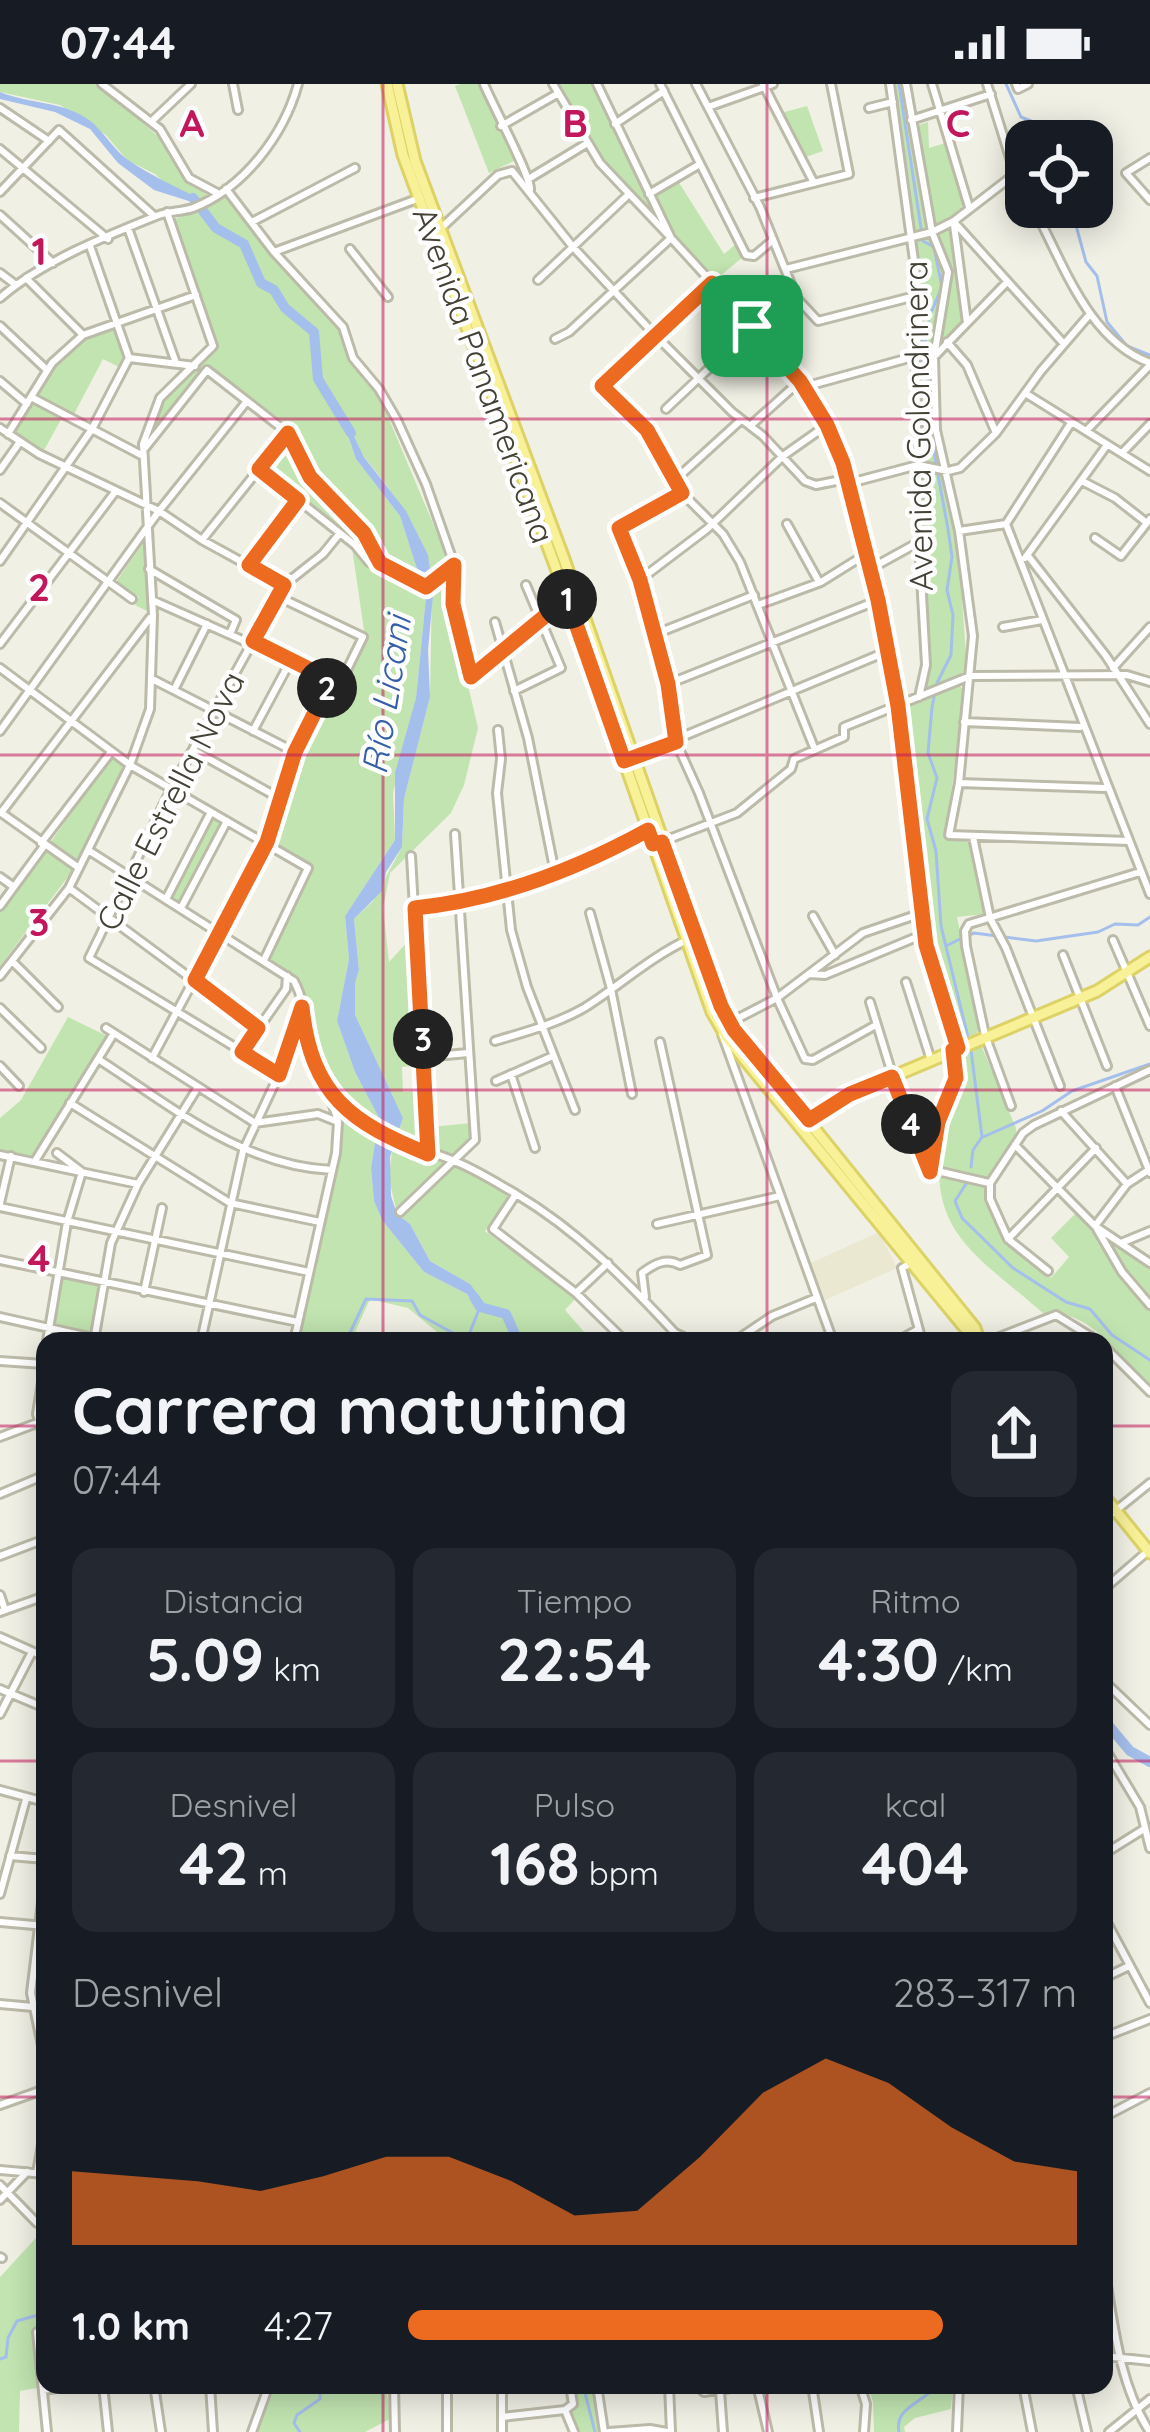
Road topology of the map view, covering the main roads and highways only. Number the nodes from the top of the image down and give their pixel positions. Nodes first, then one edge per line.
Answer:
1 (387, 84) edge
2 (397, 84) edge
3 (436, 231) junction
4 (1150, 958) edge
5 (808, 1124) junction
6 (968, 1332) edge
7 (977, 1332) edge
8 (1113, 1508) edge
9 (1149, 1552) edge

1 - 3 main road, Avenida Panamericana
2 - 3 main road, Avenida Panamericana
3 - 5 main road, Avenida Panamericana
4 - 5 main road
5 - 6 main road, Avenida Panamericana
5 - 7 main road, Avenida Panamericana
8 - 9 main road

